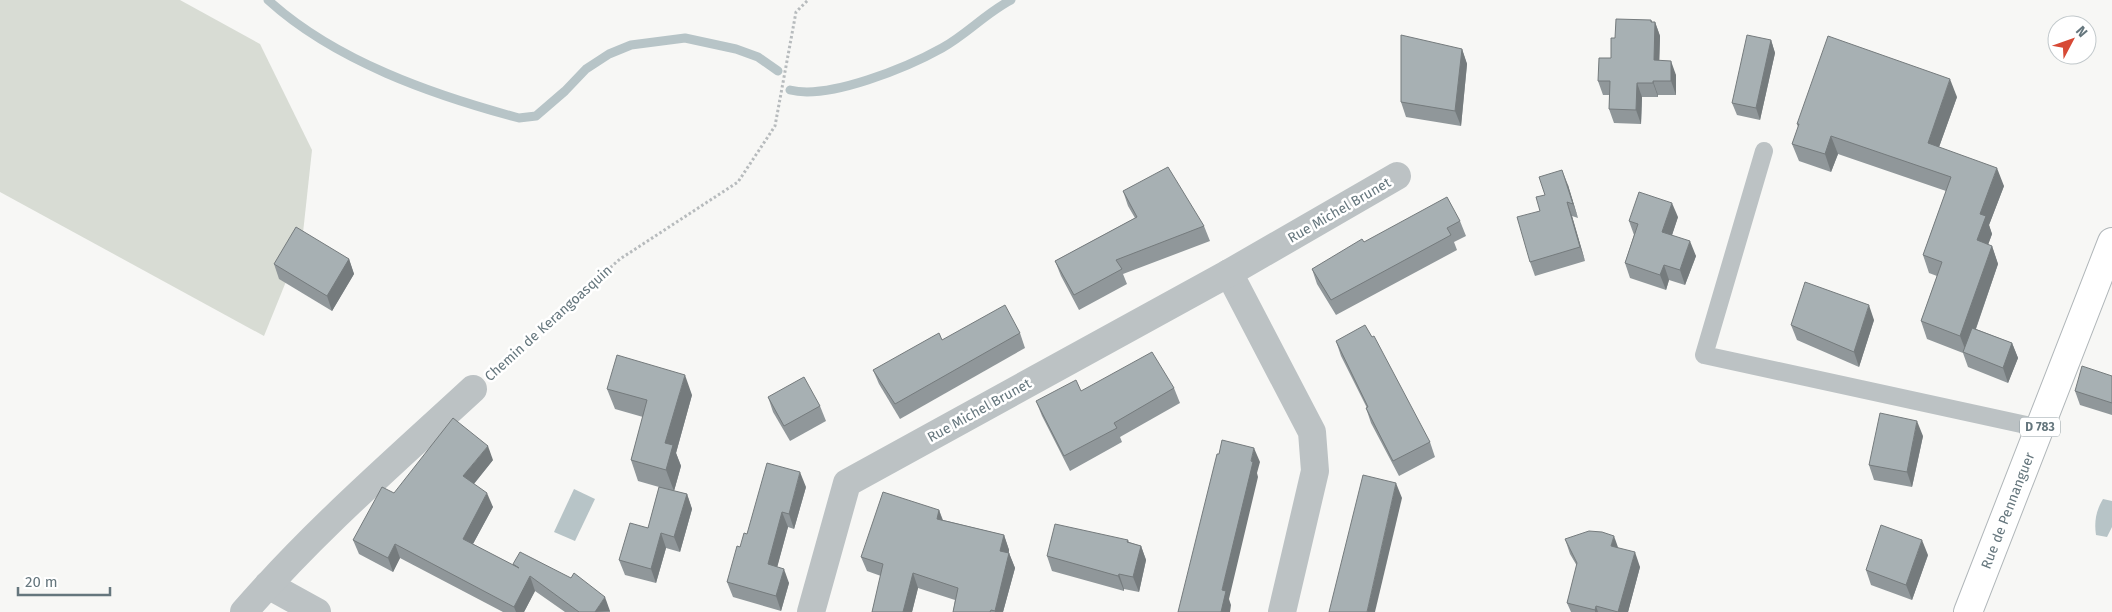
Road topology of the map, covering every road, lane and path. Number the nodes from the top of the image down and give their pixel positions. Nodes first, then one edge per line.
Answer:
1 (808, 0) edge
2 (1764, 150) dead end
3 (1397, 176) dead end
4 (2112, 242) edge
5 (1229, 274) junction
6 (473, 389) joint
7 (2040, 428) junction
8 (268, 585) junction
9 (244, 612) edge
10 (317, 612) edge
11 (811, 612) edge
12 (1282, 612) edge
13 (1968, 612) edge

1 - 6 path, Chemin de Kerangoasquin
2 - 7 lane
3 - 5 street, Rue Michel Brunet
4 - 7 main road, Rue de Pennanguer / D 783
5 - 11 street, Rue Michel Brunet
5 - 12 street
6 - 8 street, Chemin de Kerangoasquin
7 - 13 main road, Rue de Pennanguer / D 783
8 - 9 street, Chemin de Kerangoasquin
8 - 10 street

